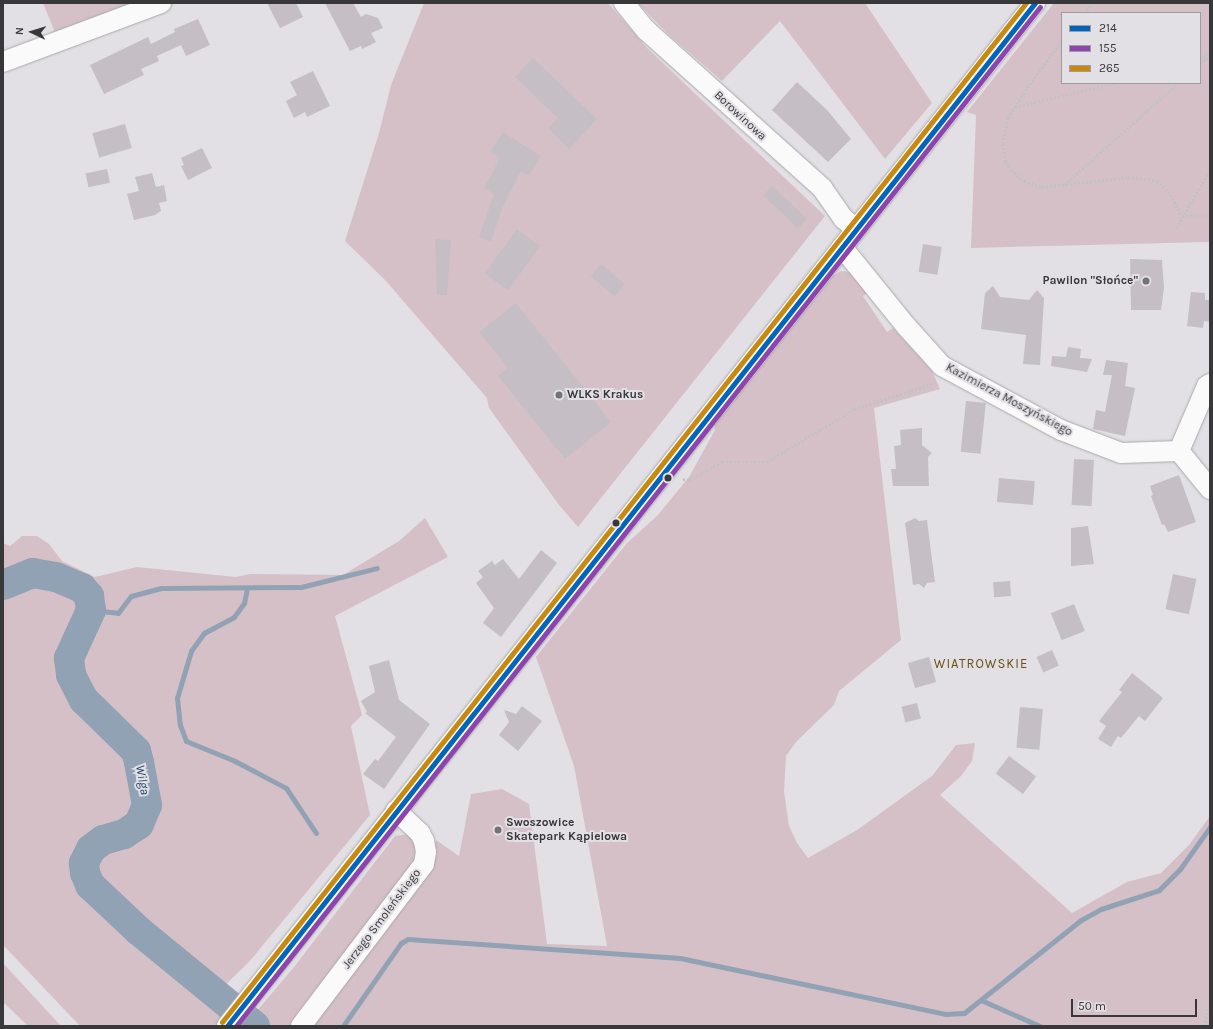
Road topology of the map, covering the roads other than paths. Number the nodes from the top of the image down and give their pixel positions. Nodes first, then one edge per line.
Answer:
1 (161, 3) edge
2 (624, 3) edge
3 (1034, 3) edge
4 (3, 62) edge
5 (856, 229) junction
6 (842, 247) junction
7 (1210, 384) edge
8 (1179, 451) junction
9 (1210, 489) edge
10 (396, 811) junction
11 (226, 1026) edge
12 (301, 1026) edge

1 - 4 street
2 - 5 street, Borowinowa
3 - 5 street
5 - 6 street
6 - 8 street, Kazimierza Moszyńskiego
6 - 10 street
7 - 8 street
8 - 9 street
10 - 11 street
10 - 12 street, Jerzego Smoleńskiego

